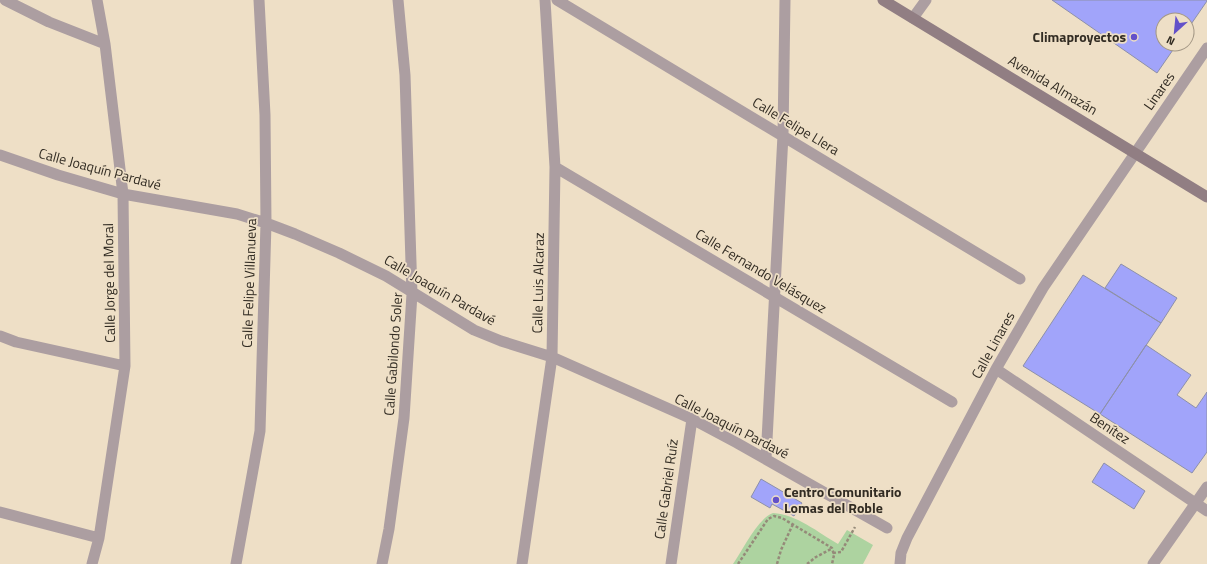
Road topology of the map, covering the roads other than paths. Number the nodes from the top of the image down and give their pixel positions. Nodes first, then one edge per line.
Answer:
1 (5, 0) edge
2 (97, 0) edge
3 (259, 0) edge
4 (398, 0) edge
5 (545, 0) edge
6 (557, 0) edge
7 (785, 0) edge
8 (883, 0) edge
9 (926, 0) edge
10 (913, 18) junction
11 (105, 44) junction
12 (1207, 48) edge
13 (783, 135) junction
14 (1135, 152) junction
15 (0, 155) edge
16 (554, 167) junction
17 (123, 194) junction
18 (1207, 197) edge
19 (266, 223) junction
20 (1020, 280) dead end
21 (412, 294) junction
22 (775, 297) junction
23 (0, 336) edge
24 (552, 357) junction
25 (125, 366) junction
26 (996, 369) junction
27 (952, 402) dead end
28 (692, 419) junction
29 (766, 459) junction
30 (1207, 487) edge
31 (1196, 504) junction
32 (1207, 511) edge
33 (0, 512) edge
34 (887, 528) dead end
35 (99, 538) junction
36 (92, 564) edge
37 (236, 564) edge
38 (382, 564) edge
39 (522, 564) edge
40 (670, 564) edge
41 (900, 564) edge
42 (1153, 564) edge

1 - 11 street
2 - 11 street, Calle Jorge del Moral
3 - 19 street, Calle Felipe Villanueva
4 - 21 street, Calle Gabilondo Soler
5 - 16 street, Calle Luis Alcaraz
6 - 13 street, Calle Felipe Llera
7 - 13 street
8 - 10 main road, Avenida Almazán
9 - 10 street
10 - 14 main road, Avenida Almazán
11 - 17 street, Calle Jorge del Moral
12 - 14 street, Linares
13 - 20 street, Calle Felipe Llera
13 - 22 street
14 - 18 main road, Avenida Almazán
14 - 26 street, Calle Linares
15 - 17 street, Calle Joaquín Pardavé
16 - 22 street, Calle Fernando Velásquez
16 - 24 street, Calle Luis Alcaraz
17 - 19 street, Calle Joaquín Pardavé
17 - 25 street, Calle Jorge del Moral
19 - 21 street, Calle Joaquín Pardavé
19 - 37 street, Calle Felipe Villanueva
21 - 24 street, Calle Joaquín Pardavé
21 - 38 street, Calle Gabilondo Soler
22 - 27 street, Calle Fernando Velásquez
22 - 29 street
23 - 25 street
24 - 28 street, Calle Joaquín Pardavé
24 - 39 street, Calle Luis Alcaraz
25 - 35 street, Calle Jorge del Moral
26 - 31 street, Benítez
26 - 41 street, Calle Linares
28 - 29 street, Calle Joaquín Pardavé
28 - 40 street, Calle Gabriel Ruíz
29 - 34 street, Calle Joaquín Pardavé
30 - 31 street
31 - 32 street, Benítez
31 - 42 street
33 - 35 street
35 - 36 street, Calle Jorge del Moral

